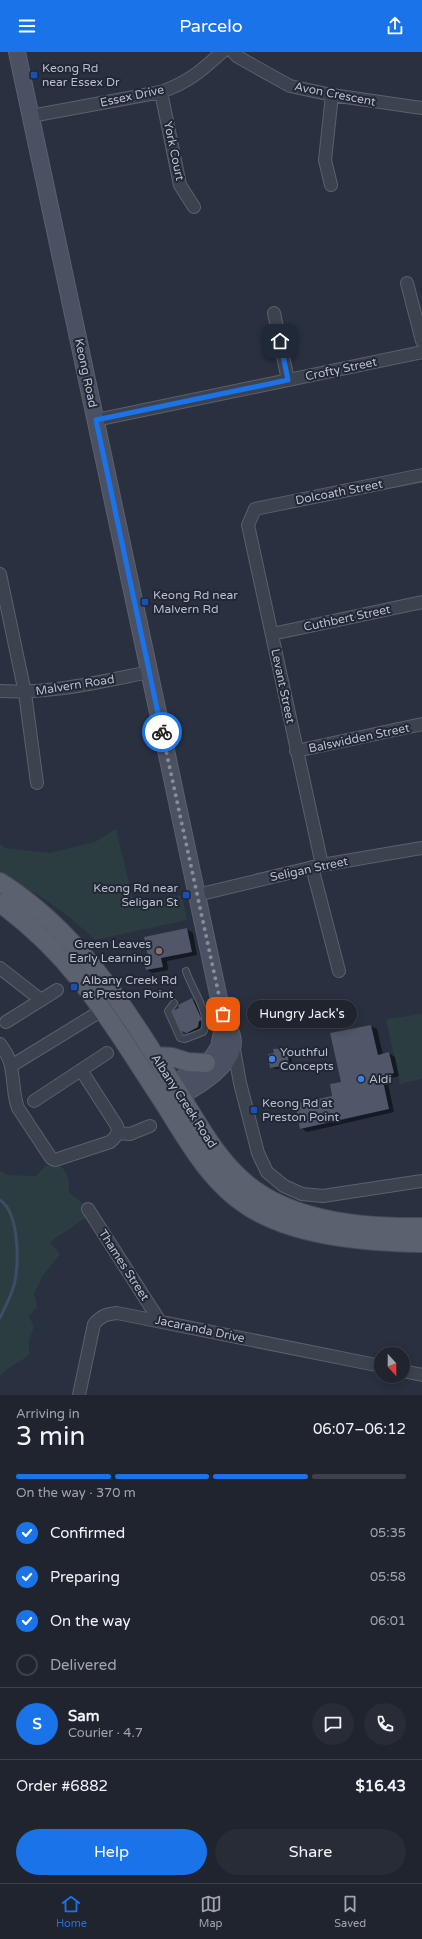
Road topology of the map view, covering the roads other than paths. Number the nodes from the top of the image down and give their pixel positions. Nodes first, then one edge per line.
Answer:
1 (18, 52) edge
2 (222, 52) edge
3 (233, 52) edge
4 (161, 92) junction
5 (332, 95) junction
6 (422, 108) edge
7 (31, 116) junction
8 (331, 185) dead end
9 (194, 207) dead end
10 (408, 283) dead end
11 (274, 313) dead end
12 (422, 340) edge
13 (422, 352) edge
14 (288, 380) junction
15 (96, 420) junction
16 (422, 475) edge
17 (255, 509) joint
18 (0, 574) edge
19 (422, 602) edge
20 (272, 634) junction
21 (149, 672) junction
22 (0, 691) edge
23 (25, 693) junction
24 (422, 724) edge
25 (296, 751) junction
26 (37, 783) dead end
27 (422, 848) edge
28 (317, 866) junction
29 (0, 882) edge
30 (197, 895) junction
31 (29, 902) junction
32 (0, 903) edge
33 (19, 917) junction
34 (0, 968) edge
35 (186, 971) dead end
36 (339, 971) dead end
37 (57, 990) dead end
38 (41, 1000) junction
39 (174, 1003) dead end
40 (104, 1009) junction
41 (6, 1022) dead end
42 (224, 1022) junction
43 (233, 1041) junction
44 (0, 1044) edge
45 (107, 1053) dead end
46 (155, 1056) junction
47 (216, 1059) junction
48 (11, 1066) junction
49 (81, 1070) junction
50 (240, 1082) junction
51 (177, 1090) junction
52 (162, 1100) junction
53 (34, 1101) dead end
54 (150, 1126) dead end
55 (117, 1133) junction
56 (422, 1181) edge
57 (88, 1209) dead end
58 (422, 1227) edge
59 (422, 1243) edge
60 (159, 1320) junction
61 (374, 1365) edge
62 (410, 1372) edge
63 (422, 1375) edge
64 (80, 1395) edge

1 - 7 street, Keong Road
2 - 4 street, Essex Drive
3 - 5 street, Avon Crescent
4 - 7 street, Essex Drive
4 - 9 street, York Court
5 - 6 street, Avon Crescent
5 - 8 street
7 - 15 street, Keong Road
10 - 12 street
11 - 14 street
13 - 14 street, Crofty Street
14 - 15 street, Crofty Street
15 - 21 street, Keong Road
16 - 17 street, Dolcoath Street
17 - 20 street, Levant Street
18 - 23 street
19 - 20 street, Cuthbert Street
20 - 25 street, Levant Street
21 - 23 street, Malvern Road
21 - 30 street, Keong Road
22 - 23 street, Malvern Road
23 - 26 street
24 - 25 street, Balswidden Street
25 - 28 street, Levant Street
27 - 28 street, Seligan Street
28 - 30 street, Seligan Street
28 - 36 street, Levant Street
29 - 31 main road, Albany Creek Road
30 - 42 street, Keong Road
31 - 33 main road
31 - 46 main road, Albany Creek Road
32 - 33 main road, Albany Creek Road
33 - 40 main road, Albany Creek Road
34 - 38 street
35 - 39 lane
37 - 38 street
38 - 41 street
40 - 48 street
40 - 52 main road, Albany Creek Road
42 - 43 street, Keong Road
42 - 47 street, Keong Road
43 - 47 street
43 - 50 street, Keong Road
44 - 48 street
45 - 49 street
46 - 47 main road
46 - 51 main road, Albany Creek Road
47 - 50 street, Keong Road
47 - 51 street
48 - 55 street
49 - 53 street
49 - 55 street
50 - 56 street, Keong Road
51 - 52 street
51 - 58 main road, Albany Creek Road
52 - 59 main road, Albany Creek Road
54 - 55 street
57 - 60 street, Thames Street
60 - 61 street, Jacaranda Drive
60 - 64 street, Jacaranda Drive
62 - 63 street

